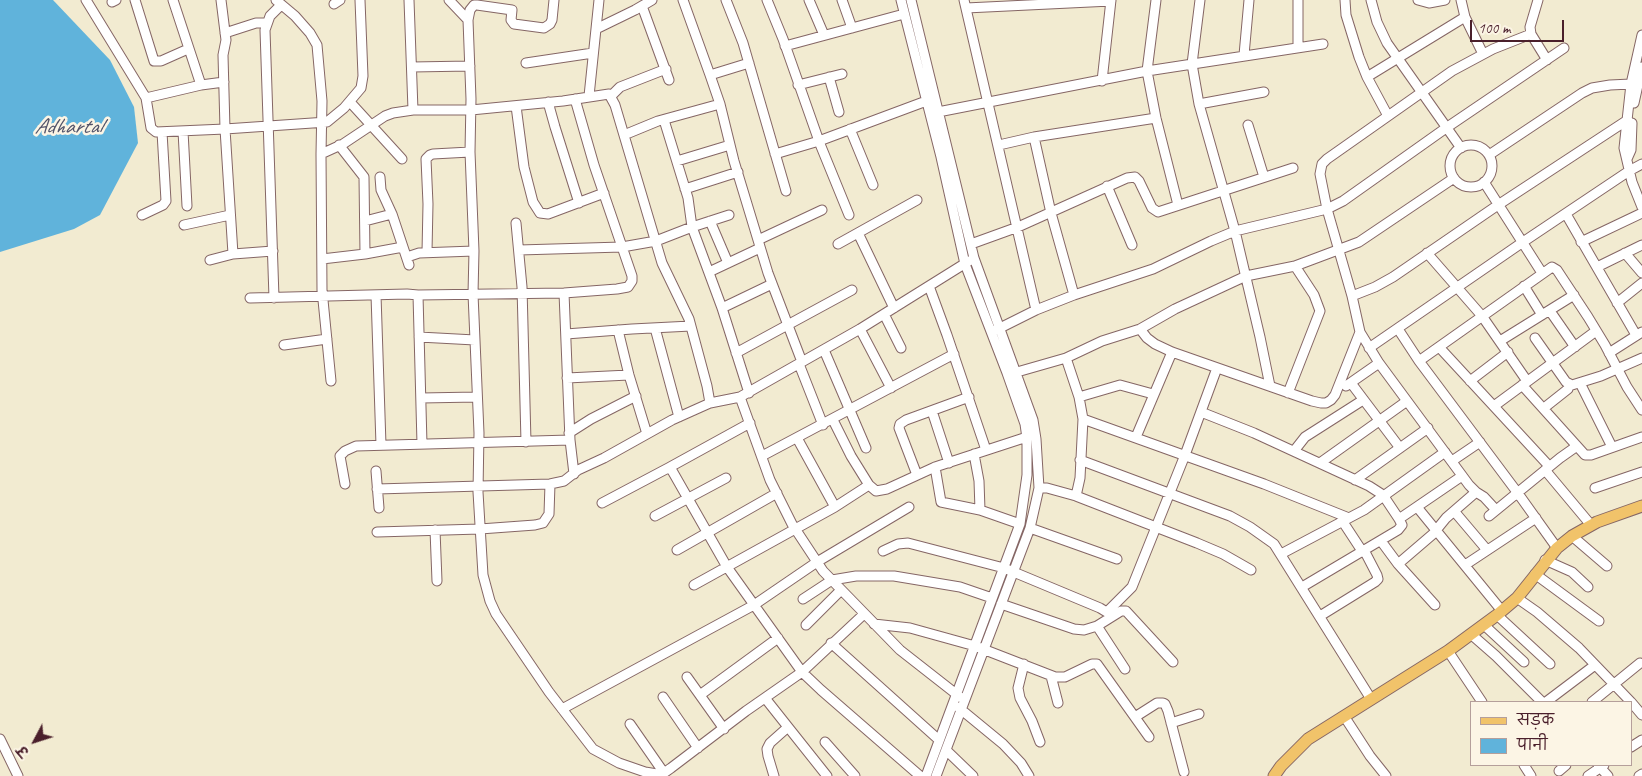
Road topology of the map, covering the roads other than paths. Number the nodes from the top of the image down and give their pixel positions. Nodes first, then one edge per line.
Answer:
1 (86, 0) edge
2 (135, 0) edge
3 (173, 0) edge
4 (221, 0) edge
5 (360, 0) edge
6 (409, 0) edge
7 (449, 0) edge
8 (554, 0) edge
9 (594, 0) edge
10 (599, 0) edge
11 (652, 0) edge
12 (683, 0) edge
13 (726, 0) edge
14 (767, 0) edge
15 (809, 0) edge
16 (842, 0) edge
17 (901, 0) edge
18 (910, 0) edge
19 (1111, 0) edge
20 (1156, 0) edge
21 (1200, 0) edge
22 (1249, 0) edge
23 (1298, 0) edge
24 (1345, 0) edge
25 (1371, 0) edge
26 (1375, 0) edge
27 (1418, 0) edge
28 (1444, 0) edge
29 (1461, 0) edge
30 (1538, 0) edge
31 (1068, 1) edge
32 (278, 2) edge
33 (965, 4) edge
34 (642, 6) junction
35 (904, 14) junction
36 (1465, 17) junction
37 (468, 20) junction
38 (267, 23) junction
39 (852, 28) junction
40 (596, 29) junction
41 (224, 33) junction
42 (1531, 34) junction
43 (1642, 35) edge
44 (824, 36) junction
45 (1323, 44) dead end
46 (785, 46) junction
47 (1298, 48) junction
48 (1564, 48) dead end
49 (188, 49) junction
50 (593, 53) junction
51 (1483, 54) junction
52 (1244, 55) junction
53 (1397, 58) junction
54 (1547, 60) junction
55 (526, 62) dead end
56 (749, 63) junction
57 (1192, 64) junction
58 (470, 66) junction
59 (412, 67) junction
60 (1642, 67) edge
61 (666, 69) junction
62 (1147, 71) junction
63 (842, 74) dead end
64 (710, 75) junction
65 (1367, 77) junction
66 (829, 78) junction
67 (669, 80) dead end
68 (1102, 80) junction
69 (224, 82) junction
70 (1631, 84) junction
71 (798, 85) junction
72 (201, 86) junction
73 (1264, 92) dead end
74 (1421, 93) junction
75 (589, 96) junction
76 (611, 96) junction
77 (146, 98) junction
78 (575, 99) junction
79 (930, 100) junction
80 (350, 102) junction
81 (548, 102) junction
82 (987, 102) junction
83 (720, 104) junction
84 (1199, 104) junction
85 (516, 106) junction
86 (413, 110) junction
87 (471, 110) junction
88 (839, 112) dead end
89 (938, 112) junction
90 (1388, 116) junction
91 (1156, 118) junction
92 (664, 120) junction
93 (1626, 121) junction
94 (321, 123) junction
95 (371, 124) junction
96 (269, 126) junction
97 (1248, 126) dead end
98 (1446, 128) junction
99 (225, 129) junction
100 (850, 129) junction
101 (183, 131) junction
102 (162, 132) junction
103 (624, 134) junction
104 (1034, 137) junction
105 (819, 141) junction
106 (730, 145) junction
107 (999, 145) junction
108 (339, 146) junction
109 (1460, 148) junction
110 (470, 152) junction
111 (321, 154) junction
112 (775, 154) junction
113 (1489, 156) junction
114 (402, 159) dead end
115 (1627, 160) junction
116 (676, 161) junction
117 (1642, 164) edge
118 (1293, 168) dead end
119 (1629, 171) junction
120 (738, 172) junction
121 (380, 177) dead end
122 (1264, 177) junction
123 (1454, 178) junction
124 (1484, 182) junction
125 (873, 185) dead end
126 (1107, 186) junction
127 (685, 189) junction
128 (1223, 190) junction
129 (786, 191) dead end
130 (604, 193) junction
131 (917, 200) dead end
132 (579, 203) junction
133 (1178, 205) junction
134 (1498, 205) junction
135 (187, 206) dead end
136 (1642, 207) edge
137 (1327, 208) junction
138 (822, 210) dead end
139 (1051, 213) junction
140 (1642, 213) edge
141 (392, 214) junction
142 (1566, 214) junction
143 (142, 215) dead end
144 (230, 215) junction
145 (729, 215) dead end
146 (849, 215) dead end
147 (365, 221) junction
148 (710, 221) junction
149 (516, 223) dead end
150 (184, 226) dead end
151 (692, 226) junction
152 (1018, 228) junction
153 (1235, 231) junction
154 (858, 233) junction
155 (656, 241) junction
156 (1524, 242) junction
157 (1581, 242) junction
158 (759, 244) junction
159 (838, 244) dead end
160 (971, 244) junction
161 (1642, 244) edge
162 (1132, 246) dead end
163 (403, 247) junction
164 (622, 247) junction
165 (1338, 249) junction
166 (519, 250) junction
167 (273, 251) junction
168 (474, 251) junction
169 (427, 252) junction
170 (1427, 253) junction
171 (1626, 253) junction
172 (233, 254) junction
173 (365, 254) junction
174 (974, 258) junction
175 (322, 259) junction
176 (210, 260) dead end
177 (728, 264) junction
178 (965, 264) junction
179 (1295, 266) junction
180 (1597, 267) junction
181 (709, 272) junction
182 (1542, 273) junction
183 (1642, 273) edge
184 (1246, 276) junction
185 (1642, 283) edge
186 (772, 284) junction
187 (929, 286) junction
188 (1524, 286) junction
189 (1457, 287) junction
190 (852, 290) dead end
191 (522, 292) junction
192 (564, 293) junction
193 (473, 294) junction
194 (418, 295) junction
195 (1074, 295) junction
196 (1574, 295) junction
197 (323, 296) junction
198 (376, 296) junction
199 (1352, 296) junction
200 (250, 298) dead end
201 (274, 298) junction
202 (1617, 303) junction
203 (722, 308) junction
204 (894, 308) junction
205 (1036, 310) junction
206 (1546, 313) junction
207 (884, 314) junction
208 (1482, 316) junction
209 (787, 324) junction
210 (691, 326) junction
211 (655, 328) junction
212 (860, 329) junction
213 (1140, 329) junction
214 (1398, 329) junction
215 (618, 330) junction
216 (995, 330) junction
217 (1596, 331) junction
218 (1360, 332) junction
219 (1639, 333) edge
220 (566, 334) junction
221 (419, 337) junction
222 (1535, 338) dead end
223 (327, 340) junction
224 (475, 340) junction
225 (1500, 341) junction
226 (284, 344) dead end
227 (1575, 346) junction
228 (1439, 347) junction
229 (900, 348) dead end
230 (1369, 348) junction
231 (824, 350) junction
232 (1172, 352) junction
233 (1508, 352) junction
234 (736, 353) junction
235 (1608, 353) junction
236 (954, 354) junction
237 (1066, 358) junction
238 (1642, 358) edge
239 (1420, 361) junction
240 (800, 363) junction
241 (1379, 363) junction
242 (1554, 363) junction
243 (1217, 368) junction
244 (1617, 369) junction
245 (1012, 374) junction
246 (629, 375) junction
247 (567, 378) junction
248 (331, 381) dead end
249 (1470, 381) junction
250 (1351, 383) junction
251 (1524, 383) junction
252 (1580, 383) junction
253 (1270, 386) junction
254 (891, 388) junction
255 (1568, 389) dead end
256 (749, 392) junction
257 (1288, 393) junction
258 (1154, 394) junction
259 (1335, 395) junction
260 (636, 396) junction
261 (477, 397) junction
262 (740, 397) junction
263 (969, 397) junction
264 (1079, 397) junction
265 (421, 398) junction
266 (1363, 400) junction
267 (1407, 402) junction
268 (710, 403) junction
269 (1494, 406) junction
270 (1544, 408) junction
271 (1642, 410) edge
272 (850, 411) junction
273 (932, 411) junction
274 (1201, 412) junction
275 (679, 417) junction
276 (1083, 419) junction
277 (832, 420) junction
278 (1379, 422) junction
279 (750, 423) junction
280 (823, 424) junction
281 (1428, 428) junction
282 (648, 434) junction
283 (570, 436) junction
284 (1031, 436) junction
285 (797, 438) junction
286 (1136, 438) junction
287 (1641, 438) edge
288 (526, 442) junction
289 (1480, 442) junction
290 (479, 443) junction
291 (422, 444) junction
292 (381, 445) junction
293 (1577, 446) junction
294 (1612, 447) junction
295 (866, 448) dead end
296 (1400, 448) junction
297 (986, 450) junction
298 (1294, 451) junction
299 (1445, 452) junction
300 (974, 454) junction
301 (1185, 455) junction
302 (762, 456) junction
303 (1080, 460) junction
304 (1452, 461) junction
305 (949, 463) junction
306 (1320, 463) junction
307 (670, 466) junction
308 (935, 467) junction
309 (1547, 468) junction
310 (376, 471) dead end
311 (1642, 472) edge
312 (574, 474) junction
313 (917, 475) junction
314 (1462, 476) junction
315 (726, 478) dead end
316 (1355, 480) junction
317 (345, 484) dead end
318 (550, 484) junction
319 (869, 485) junction
320 (478, 486) junction
321 (1039, 488) junction
322 (1594, 488) dead end
323 (377, 489) junction
324 (1476, 492) junction
325 (1517, 492) junction
326 (777, 493) junction
327 (1170, 493) junction
328 (1383, 495) junction
329 (1076, 496) junction
330 (688, 498) junction
331 (602, 503) dead end
332 (1642, 506) edge
333 (835, 507) junction
334 (909, 507) dead end
335 (1417, 507) junction
336 (379, 508) dead end
337 (980, 510) junction
338 (1454, 511) junction
339 (654, 516) dead end
340 (1536, 518) junction
341 (1399, 519) junction
342 (1346, 520) junction
343 (1020, 524) junction
344 (1591, 525) junction
345 (795, 528) junction
346 (1030, 528) junction
347 (1156, 528) junction
348 (480, 529) junction
349 (1436, 529) junction
350 (435, 530) junction
351 (377, 532) dead end
352 (707, 532) junction
353 (1572, 536) junction
354 (1381, 540) junction
355 (1557, 548) junction
356 (677, 550) dead end
357 (1487, 550) junction
358 (883, 551) dead end
359 (1363, 551) junction
360 (1281, 554) junction
361 (1117, 559) dead end
362 (1545, 560) junction
363 (817, 562) junction
364 (1398, 564) junction
365 (1465, 565) junction
366 (1607, 566) dead end
367 (727, 567) junction
368 (1004, 568) junction
369 (1251, 570) dead end
370 (1013, 571) junction
371 (1535, 574) junction
372 (832, 580) junction
373 (437, 581) dead end
374 (694, 585) dead end
375 (1302, 587) junction
376 (1588, 587) dead end
377 (841, 590) junction
378 (992, 598) junction
379 (1517, 598) junction
380 (803, 599) dead end
381 (1001, 604) junction
382 (754, 605) junction
383 (1436, 605) dead end
384 (1499, 613) junction
385 (864, 614) junction
386 (1110, 614) junction
387 (1320, 616) junction
388 (1599, 621) dead end
389 (874, 624) junction
390 (806, 625) dead end
391 (1484, 625) junction
392 (1098, 626) junction
393 (1472, 635) junction
394 (778, 638) junction
395 (831, 644) junction
396 (979, 648) junction
397 (1448, 651) junction
398 (1173, 662) dead end
399 (1524, 662) dead end
400 (1640, 663) dead end
401 (1024, 664) junction
402 (1550, 664) dead end
403 (1595, 665) junction
404 (1125, 669) dead end
405 (802, 672) junction
406 (687, 676) dead end
407 (1051, 676) junction
408 (1614, 684) junction
409 (700, 695) junction
410 (662, 697) dead end
411 (765, 698) junction
412 (1371, 699) junction
413 (1481, 701) edge
414 (1541, 701) edge
415 (1547, 701) edge
416 (1593, 701) edge
417 (1630, 701) edge
418 (959, 702) junction
419 (1058, 703) dead end
420 (1634, 705) edge
421 (562, 709) junction
422 (1199, 714) dead end
423 (1642, 715) edge
424 (1344, 716) junction
425 (1135, 717) junction
426 (1172, 723) junction
427 (630, 724) dead end
428 (788, 727) junction
429 (724, 728) junction
430 (1149, 737) dead end
431 (0, 739) edge
432 (939, 740) junction
433 (825, 742) dead end
434 (1040, 742) dead end
435 (698, 748) junction
436 (946, 750) junction
437 (1601, 766) edge
438 (1184, 772) dead end
439 (664, 773) junction
440 (1642, 774) edge
441 (18, 776) edge
442 (774, 776) edge
443 (826, 776) edge
444 (855, 776) edge
445 (920, 776) edge
446 (926, 776) edge
447 (936, 776) edge
448 (973, 776) edge
449 (1029, 776) edge
450 (1274, 776) edge
451 (1386, 776) edge
452 (1588, 776) edge
453 (1608, 776) edge
454 (1639, 776) edge

1 - 77 street
2 - 49 street
3 - 49 street
4 - 41 street
5 - 80 street
6 - 59 street
7 - 37 street
8 - 37 street
9 - 10 street
10 - 40 street
11 - 34 street
12 - 64 street
13 - 56 street
14 - 46 street
15 - 44 street
16 - 39 street
17 - 35 street
18 - 79 street
19 - 31 street
19 - 68 street
20 - 62 street
21 - 57 street
22 - 52 street
23 - 47 street
24 - 65 street
25 - 26 street
25 - 53 street
27 - 28 street
29 - 36 street
30 - 42 street
31 - 33 street
32 - 38 street
32 - 94 street
33 - 82 street
34 - 40 street
34 - 61 street
35 - 39 street
35 - 79 street
36 - 51 street
36 - 53 street
37 - 58 street
38 - 41 street
38 - 96 street
39 - 44 street
40 - 50 street
41 - 69 street
42 - 51 street
42 - 54 street
43 - 70 street
44 - 46 street
45 - 47 street
46 - 71 street
47 - 52 street
48 - 54 street
49 - 72 street
50 - 55 street
50 - 75 street
51 - 74 street
52 - 57 street
53 - 65 street
53 - 74 street
54 - 98 street
56 - 64 street
56 - 112 street
57 - 62 street
57 - 84 street
58 - 59 street
58 - 87 street
59 - 86 street
60 - 115 street
61 - 67 street
61 - 76 street
62 - 68 street
62 - 91 street
63 - 66 street
64 - 83 street
65 - 90 street
66 - 71 street
66 - 88 street
68 - 82 street
69 - 72 street
69 - 99 street
70 - 93 street
70 - 113 street
71 - 105 street
72 - 77 street
73 - 84 street
74 - 90 street
74 - 98 street
75 - 76 street
75 - 78 street
76 - 103 street
77 - 102 street
78 - 81 street
78 - 130 street
79 - 89 street
79 - 100 street
79 - 178 street
80 - 94 street
80 - 95 street
81 - 85 street
81 - 132 street
82 - 89 street
82 - 107 street
83 - 92 street
83 - 106 street
84 - 128 street
85 - 87 street
85 - 132 street
86 - 87 street
86 - 95 street
87 - 110 street
89 - 160 street
90 - 137 street
91 - 104 street
91 - 133 street
92 - 103 street
92 - 116 street
93 - 115 street
93 - 134 street
94 - 96 street
94 - 111 street
95 - 108 street
95 - 114 street
96 - 99 street
96 - 167 street
97 - 122 street
98 - 109 street
98 - 137 street
99 - 101 street
99 - 144 street
100 - 105 street
100 - 125 street
101 - 102 street
101 - 135 street
102 - 143 street
103 - 155 street
104 - 107 street
104 - 139 street
105 - 112 street
105 - 146 street
106 - 116 street
106 - 120 street
107 - 152 street
108 - 111 street
108 - 147 street
109 - 113 street
109 - 123 street
110 - 168 street
110 - 169 street
111 - 175 street
112 - 129 street
113 - 124 street
115 - 119 street
116 - 127 street
117 - 119 street
118 - 122 street
119 - 136 street
119 - 142 street
120 - 127 street
120 - 158 street
121 - 141 street
122 - 128 street
123 - 124 street
123 - 165 street
124 - 134 street
126 - 133 street
126 - 139 street
126 - 162 street
127 - 151 street
128 - 133 street
128 - 153 street
130 - 132 street
130 - 164 street
131 - 154 street
134 - 156 street
134 - 170 street
137 - 153 street
137 - 165 street
138 - 158 street
139 - 152 street
139 - 195 street
140 - 157 street
141 - 147 street
141 - 163 street
142 - 156 street
142 - 157 street
144 - 150 street
144 - 172 street
145 - 148 street
147 - 173 street
148 - 151 street
148 - 177 street
149 - 166 street
151 - 155 street
151 - 181 street
152 - 160 street
152 - 205 street
153 - 184 street
153 - 195 street
154 - 159 street
154 - 204 street
155 - 164 street
155 - 210 street
156 - 182 street
156 - 189 street
157 - 180 street
158 - 177 street
158 - 186 street
160 - 174 street
161 - 171 street
163 - 169 street
163 - 173 street
164 - 166 street
164 - 192 street
165 - 179 street
165 - 199 street
166 - 191 street
167 - 172 street
167 - 201 street
168 - 169 street
168 - 193 street
170 - 189 street
170 - 199 street
171 - 180 street
171 - 183 street
172 - 176 street
173 - 175 street
174 - 178 street
174 - 216 street
175 - 197 street
177 - 181 street
178 - 187 street
178 - 216 street
179 - 184 street
179 - 257 street
180 - 202 street
181 - 203 street
182 - 188 street
182 - 196 street
184 - 213 street
184 - 253 street
185 - 202 street
186 - 203 street
186 - 209 street
187 - 204 street
187 - 236 street
188 - 206 street
188 - 208 street
189 - 208 street
189 - 214 street
190 - 209 street
191 - 192 street
191 - 193 street
191 - 288 street
192 - 220 street
193 - 194 street
193 - 224 street
194 - 198 street
194 - 221 street
195 - 205 street
196 - 206 street
196 - 217 street
197 - 198 street
197 - 201 street
197 - 223 street
198 - 292 street
199 - 218 street
200 - 201 street
202 - 219 street
203 - 234 street
204 - 207 street
205 - 216 street
206 - 225 street
206 - 227 street
207 - 212 street
207 - 229 street
208 - 225 street
208 - 228 street
209 - 234 street
209 - 240 street
210 - 211 street
210 - 268 street
211 - 215 street
211 - 275 street
212 - 231 street
212 - 254 street
213 - 232 street
213 - 237 street
214 - 230 street
214 - 239 street
215 - 220 street
215 - 246 street
216 - 245 street
217 - 227 street
217 - 235 street
218 - 230 street
218 - 259 street
219 - 235 street
220 - 247 street
221 - 224 street
221 - 265 street
222 - 242 street
223 - 226 street
223 - 248 street
224 - 261 street
225 - 233 street
227 - 242 street
228 - 239 street
228 - 249 street
230 - 241 street
231 - 240 street
231 - 272 street
232 - 243 street
232 - 258 street
233 - 249 street
233 - 251 street
234 - 256 street
235 - 244 street
236 - 254 street
236 - 263 street
237 - 245 street
237 - 264 street
238 - 244 street
239 - 289 street
240 - 256 street
240 - 280 street
241 - 250 street
241 - 267 street
242 - 251 street
242 - 252 street
243 - 253 street
243 - 274 street
244 - 252 street
244 - 271 street
245 - 284 street
246 - 247 street
246 - 260 street
247 - 283 street
249 - 269 street
250 - 259 street
250 - 266 street
251 - 269 street
251 - 270 street
252 - 294 street
253 - 257 street
254 - 272 street
255 - 270 street
256 - 262 street
257 - 259 street
258 - 264 street
258 - 286 street
260 - 282 street
260 - 283 street
261 - 265 street
261 - 290 street
262 - 268 street
262 - 279 street
263 - 273 street
263 - 297 street
264 - 276 street
265 - 291 street
266 - 278 street
266 - 298 street
267 - 278 street
267 - 281 street
268 - 275 street
269 - 309 street
270 - 293 street
272 - 277 street
272 - 295 street
273 - 305 street
273 - 313 street
274 - 298 street
274 - 301 street
275 - 282 street
276 - 286 street
276 - 303 street
277 - 280 street
277 - 319 street
278 - 296 street
278 - 306 street
279 - 302 street
279 - 307 street
280 - 285 street
281 - 296 street
281 - 299 street
282 - 312 street
283 - 288 street
283 - 312 street
284 - 297 street
284 - 321 street
284 - 343 street
285 - 302 street
285 - 333 street
286 - 301 street
287 - 294 street
288 - 290 street
289 - 304 street
289 - 325 street
290 - 291 street
290 - 320 street
291 - 292 street
292 - 317 street
293 - 294 street
293 - 309 street
296 - 316 street
297 - 300 street
298 - 306 street
299 - 304 street
299 - 328 street
300 - 305 street
300 - 337 street
301 - 327 street
301 - 342 street
302 - 326 street
303 - 327 street
303 - 329 street
304 - 314 street
305 - 308 street
306 - 316 street
307 - 330 street
307 - 331 street
308 - 313 street
308 - 337 street
309 - 325 street
309 - 344 street
310 - 323 street
311 - 322 street
312 - 318 street
313 - 319 street
314 - 324 street
314 - 335 street
315 - 330 street
316 - 328 street
318 - 320 street
318 - 348 street
319 - 333 street
320 - 323 street
320 - 348 street
321 - 329 street
321 - 346 street
323 - 336 street
324 - 325 street
324 - 338 street
325 - 340 street
326 - 345 street
326 - 352 street
327 - 347 street
327 - 360 street
328 - 341 street
328 - 342 street
329 - 347 street
330 - 339 street
330 - 352 street
332 - 344 main road
333 - 345 street
334 - 363 street
335 - 341 street
335 - 349 street
337 - 343 street
338 - 349 street
338 - 357 street
340 - 355 street
340 - 357 street
341 - 354 street
342 - 359 street
342 - 360 street
343 - 368 street
344 - 353 main road
345 - 363 street
345 - 367 street
346 - 361 street
346 - 370 street
347 - 369 street
347 - 386 street
348 - 350 street
348 - 421 street
349 - 364 street
349 - 365 street
350 - 351 street
350 - 373 street
352 - 356 street
352 - 367 street
353 - 355 main road
353 - 366 street
354 - 359 street
354 - 364 street
355 - 362 main road
357 - 365 street
358 - 368 street
359 - 375 street
359 - 387 street
360 - 375 street
362 - 371 main road
362 - 376 street
363 - 372 street
363 - 382 street
364 - 383 street
365 - 384 street
367 - 374 street
367 - 382 street
368 - 370 street
368 - 378 street
370 - 381 street
370 - 386 street
371 - 379 main road
371 - 388 street
372 - 377 street
372 - 378 street
372 - 380 street
375 - 387 street
377 - 385 street
377 - 390 street
378 - 396 street
379 - 384 main road
379 - 403 street
381 - 392 street
381 - 396 street
382 - 394 street
382 - 421 street
384 - 391 main road
384 - 402 street
385 - 389 street
385 - 395 street
386 - 392 street
386 - 398 street
387 - 412 street
389 - 396 street
389 - 418 street
391 - 393 main road
391 - 399 street
392 - 404 street
393 - 397 main road
393 - 414 street
394 - 405 street
394 - 409 street
395 - 405 street
395 - 432 street
396 - 401 street
396 - 418 street
397 - 412 main road
397 - 413 street
400 - 408 street
401 - 407 street
401 - 434 street
403 - 408 street
403 - 415 street
405 - 411 street
405 - 445 street
406 - 409 street
407 - 419 street
407 - 425 street
408 - 416 street
408 - 417 street
409 - 429 street
410 - 435 street
411 - 428 street
411 - 429 street
412 - 424 main road
418 - 432 street
418 - 436 street
418 - 449 street
420 - 423 street
421 - 439 street
422 - 426 street
424 - 450 main road
424 - 451 street
425 - 426 street
425 - 430 street
426 - 438 street
427 - 439 street
428 - 442 street
428 - 443 street
429 - 435 street
431 - 441 street
432 - 446 street
433 - 444 street
435 - 439 street
436 - 447 street
436 - 448 street
437 - 452 street
437 - 453 street
440 - 454 street

